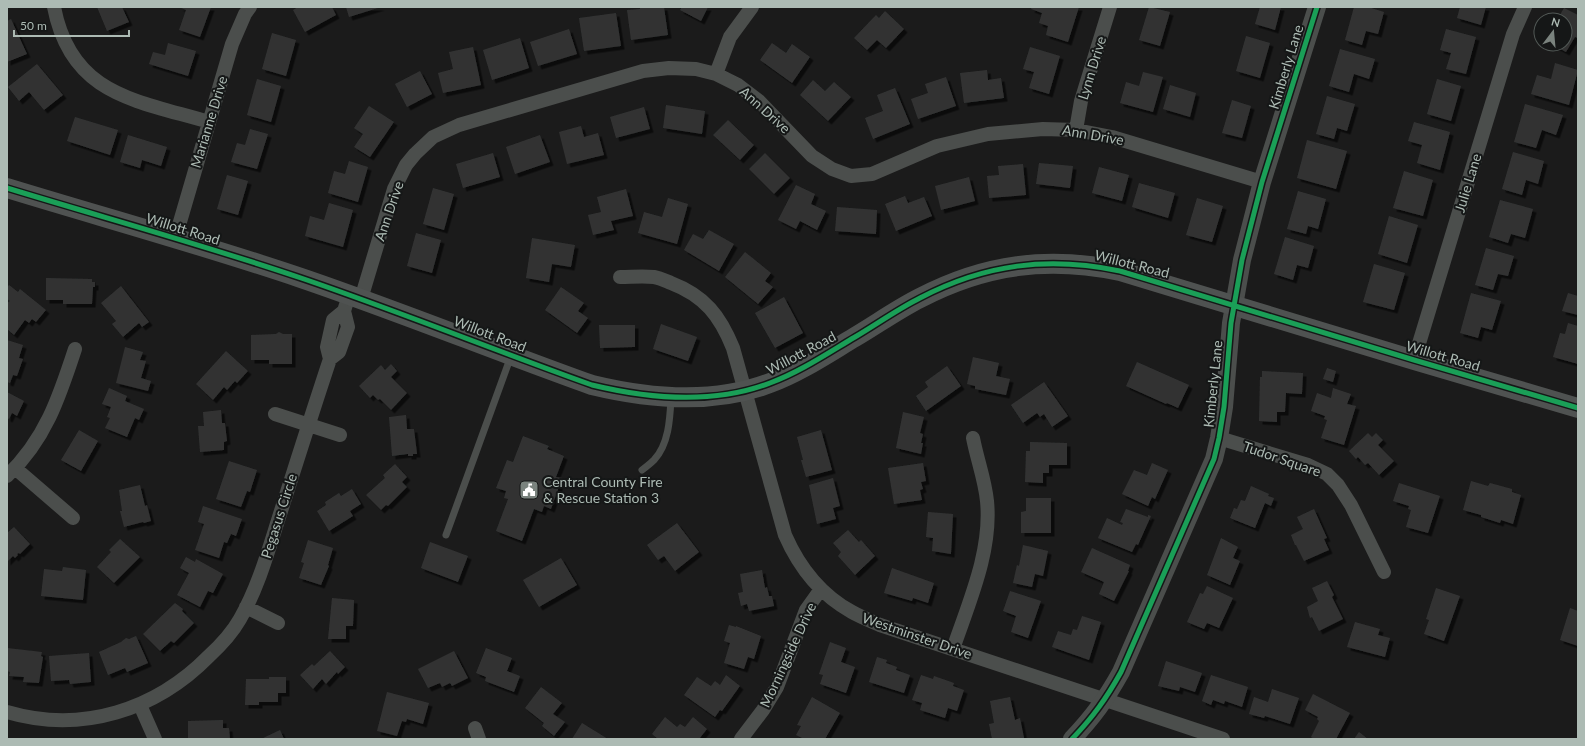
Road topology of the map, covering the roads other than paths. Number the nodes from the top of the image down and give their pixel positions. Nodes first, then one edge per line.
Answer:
1 (54, 7) edge
2 (250, 7) edge
3 (752, 7) edge
4 (1110, 7) edge
5 (1317, 7) edge
6 (1525, 7) edge
7 (716, 74) junction
8 (208, 122) junction
9 (1076, 130) junction
10 (1262, 182) junction
11 (7, 188) edge
12 (175, 239) junction
13 (620, 277) dead end
14 (352, 302) junction
15 (1233, 306) junction
16 (75, 349) dead end
17 (511, 356) junction
18 (1414, 360) junction
19 (744, 391) junction
20 (671, 398) junction
21 (1578, 408) edge
22 (275, 414) dead end
23 (308, 425) junction
24 (340, 435) dead end
25 (973, 438) dead end
26 (1219, 438) junction
27 (642, 470) dead end
28 (11, 472) edge
29 (73, 518) dead end
30 (446, 536) dead end
31 (1384, 572) dead end
32 (821, 589) junction
33 (246, 607) junction
34 (278, 623) dead end
35 (953, 649) junction
36 (1106, 699) junction
37 (140, 705) junction
38 (7, 712) edge
39 (155, 739) edge
40 (741, 739) edge
41 (1072, 739) edge
42 (1223, 739) edge

1 - 8 street
2 - 8 street, Marianne Drive
3 - 7 street
4 - 9 street, Lynn Drive
5 - 10 street, Kimberly Lane
6 - 18 street, Julie Lane
7 - 9 street, Ann Drive
7 - 14 street, Ann Drive
8 - 12 street, Marianne Drive
9 - 10 street, Ann Drive
10 - 15 street, Kimberly Lane
11 - 12 main road, Willott Road
12 - 14 main road, Willott Road
13 - 19 street, Westminster Drive
14 - 17 main road, Willott Road
14 - 23 street, Pegasus Circle
15 - 18 main road, Willott Road
15 - 19 main road, Willott Road
15 - 26 street, Kimberly Lane
16 - 28 street
17 - 20 main road, Willott Road
17 - 30 lane
18 - 21 main road, Willott Road
19 - 20 main road, Willott Road
19 - 32 street, Westminster Drive
20 - 27 lane
22 - 23 street
23 - 24 street
23 - 33 street, Pegasus Circle
25 - 35 street
26 - 31 street, Tudor Square
26 - 36 street, Kimberly Lane
28 - 29 street
32 - 35 street, Westminster Drive
32 - 40 street, Morningside Drive
33 - 34 street
33 - 37 street, Pegasus Circle
35 - 36 street, Westminster Drive
36 - 41 street, Kimberly Lane
36 - 42 street, Westminster Drive
37 - 38 street, Pegasus Circle
37 - 39 street

